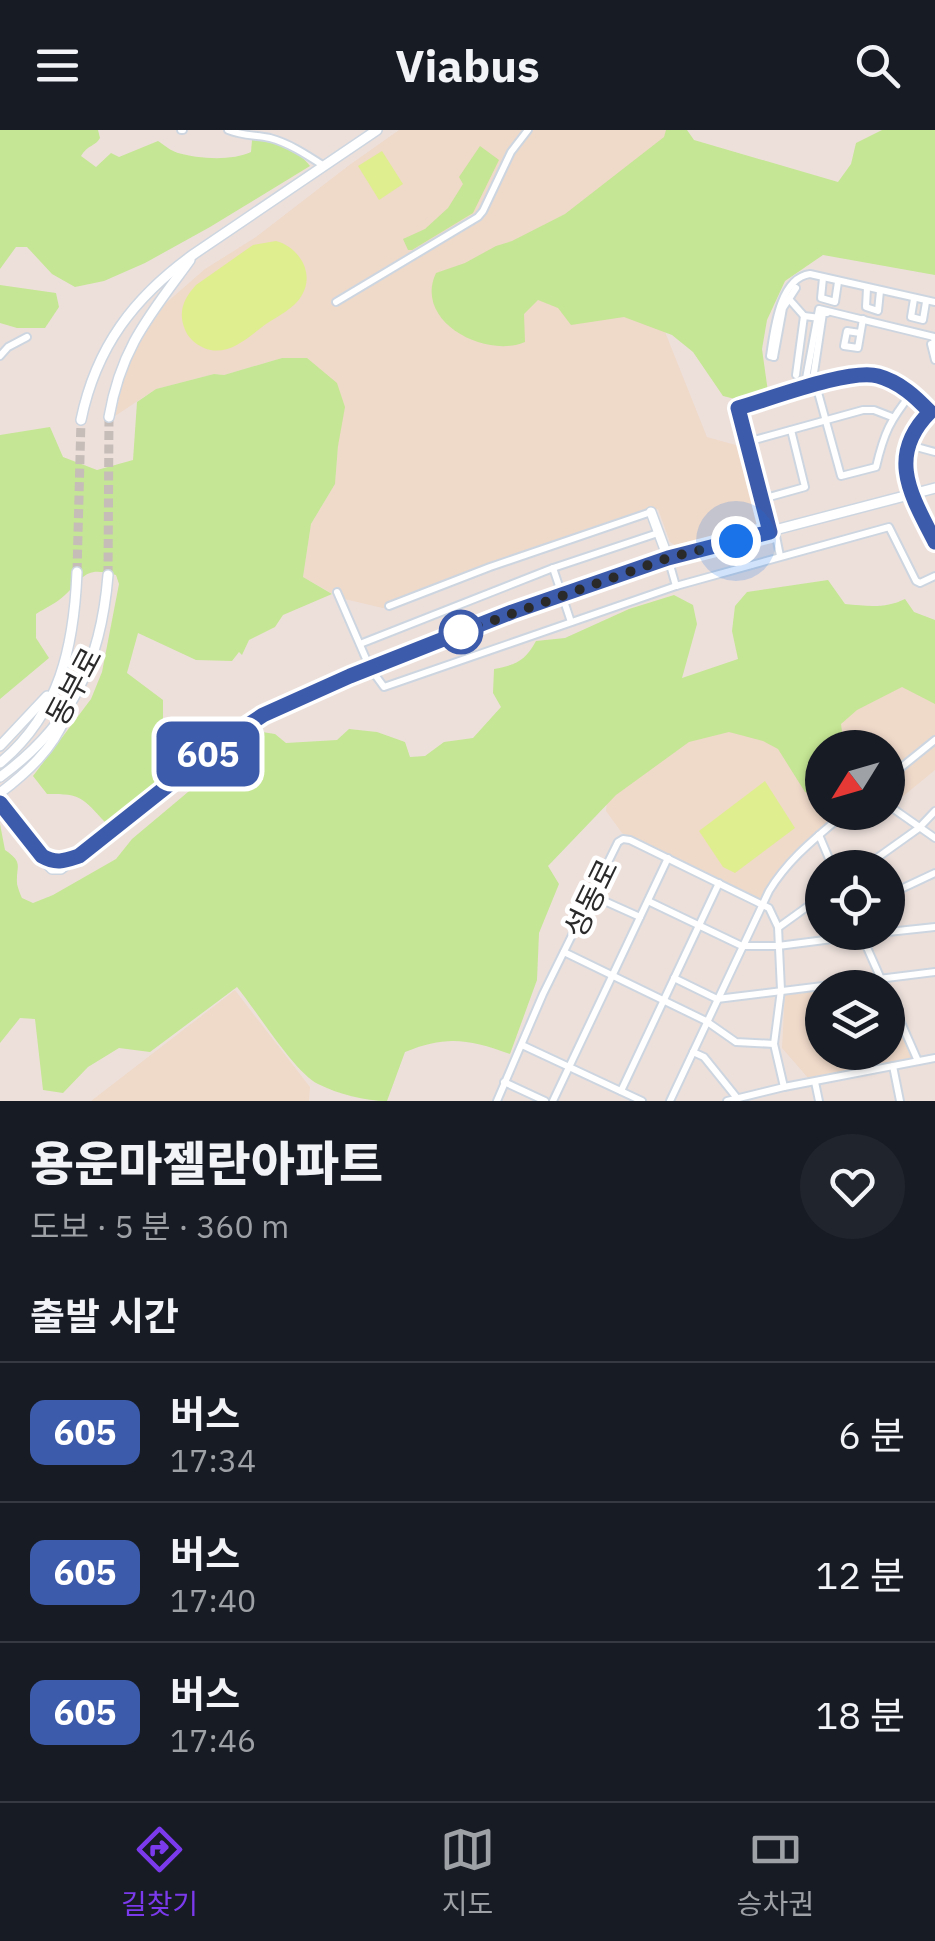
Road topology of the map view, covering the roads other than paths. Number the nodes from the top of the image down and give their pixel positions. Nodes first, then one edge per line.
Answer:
1 (228, 130) edge
2 (376, 130) edge
3 (528, 130) edge
4 (324, 166) junction
5 (194, 254) junction
6 (823, 278) junction
7 (838, 282) junction
8 (867, 288) junction
9 (880, 291) junction
10 (789, 299) junction
11 (914, 299) junction
12 (336, 302) dead end
13 (932, 303) edge
14 (804, 316) junction
15 (819, 318) junction
16 (863, 320) junction
17 (860, 333) dead end
18 (27, 337) dead end
19 (935, 348) edge
20 (0, 356) edge
21 (935, 360) edge
22 (796, 375) dead end
23 (811, 387) junction
24 (912, 393) junction
25 (933, 411) edge
26 (109, 417) tunnel mouth
27 (892, 417) junction
28 (825, 419) junction
29 (80, 420) tunnel mouth
30 (791, 430) junction
31 (747, 442) junction
32 (909, 445) junction
33 (935, 452) edge
34 (935, 488) edge
35 (911, 495) junction
36 (762, 500) junction
37 (651, 512) joint
38 (773, 532) junction
39 (658, 533) junction
40 (935, 542) edge
41 (780, 556) junction
42 (668, 558) junction
43 (553, 568) junction
44 (77, 572) tunnel mouth
45 (108, 574) tunnel mouth
46 (935, 576) edge
47 (676, 586) junction
48 (337, 592) dead end
49 (562, 595) junction
50 (389, 606) dead end
51 (571, 622) junction
52 (360, 644) junction
53 (370, 668) junction
54 (58, 682) junction
55 (70, 706) junction
56 (935, 740) edge
57 (0, 746) edge
58 (0, 763) edge
59 (905, 764) edge
60 (0, 777) edge
61 (0, 793) edge
62 (0, 803) edge
63 (935, 811) edge
64 (905, 817) edge
65 (920, 828) junction
66 (825, 830) edge
67 (819, 835) junction
68 (935, 838) edge
69 (826, 850) edge
70 (889, 850) edge
71 (668, 858) junction
72 (935, 874) edge
73 (719, 883) junction
74 (905, 887) edge
75 (591, 895) junction
76 (648, 901) junction
77 (762, 904) junction
78 (805, 908) edge
79 (640, 918) junction
80 (699, 926) junction
81 (778, 927) junction
82 (935, 927) edge
83 (905, 930) edge
84 (805, 942) edge
85 (742, 946) junction
86 (778, 946) junction
87 (564, 952) junction
88 (935, 972) edge
89 (905, 975) edge
90 (612, 976) junction
91 (674, 978) junction
92 (805, 987) edge
93 (781, 990) junction
94 (664, 999) junction
95 (717, 999) junction
96 (706, 1021) junction
97 (905, 1033) edge
98 (774, 1044) junction
99 (522, 1045) junction
100 (693, 1052) junction
101 (935, 1058) edge
102 (918, 1062) junction
103 (905, 1064) edge
104 (569, 1068) junction
105 (874, 1070) edge
106 (895, 1070) edge
107 (504, 1082) junction
108 (815, 1082) junction
109 (784, 1087) junction
110 (621, 1091) junction
111 (737, 1098) junction
112 (497, 1101) edge
113 (545, 1101) edge
114 (553, 1101) edge
115 (642, 1101) edge
116 (670, 1101) edge
117 (726, 1101) edge
118 (819, 1101) edge
119 (900, 1101) edge

1 - 4 street
2 - 4 main road
3 - 12 street
4 - 5 main road
5 - 26 main road
5 - 29 main road
6 - 7 street
6 - 7 street
6 - 10 street
7 - 8 street
8 - 9 street
8 - 9 street
9 - 11 street
10 - 13 street
10 - 14 street
11 - 13 street
11 - 13 street
14 - 15 street
14 - 22 street
15 - 16 street
15 - 23 street
16 - 17 street
16 - 19 street
16 - 21 street
18 - 20 street
23 - 24 street
23 - 28 street
23 - 31 street
24 - 25 street
24 - 27 street
25 - 32 main road
27 - 28 street
27 - 28 street
28 - 30 street
30 - 31 street
30 - 36 street
31 - 36 street
32 - 33 street
32 - 35 main road
34 - 35 main road
35 - 38 main road
35 - 40 main road
36 - 38 street
37 - 39 main road
37 - 50 street
38 - 41 street
38 - 42 main road
39 - 42 main road
39 - 43 street
41 - 46 street
41 - 47 street
42 - 47 street
42 - 49 main road
43 - 49 street
43 - 52 street
44 - 54 main road, 동부로
45 - 55 main road, 동부로
47 - 51 street
48 - 52 street
49 - 51 street
49 - 53 main road
51 - 53 street
52 - 53 street
53 - 62 main road
54 - 57 main road
54 - 58 main road, 동부로
55 - 60 main road, 동부로
55 - 61 main road
56 - 59 street
63 - 65 street
64 - 65 street
65 - 68 street
65 - 70 street
66 - 67 street
67 - 69 street
67 - 77 street
71 - 73 street, 성동로
71 - 75 street, 성동로
71 - 76 street
72 - 74 street
73 - 77 street, 성동로
73 - 80 street
75 - 79 street
75 - 87 street, 성동로
76 - 79 street
76 - 80 street
77 - 81 street
77 - 85 street
78 - 81 street
79 - 90 street
80 - 85 street
80 - 91 street
81 - 86 street
82 - 83 street
84 - 86 street
85 - 86 street
85 - 95 street
86 - 93 street
87 - 90 street
87 - 99 street, 성동로
88 - 89 street
90 - 94 street
90 - 104 street
91 - 94 street
91 - 95 street
92 - 93 street
93 - 95 street
93 - 98 street
94 - 96 street
94 - 110 street
95 - 96 street
96 - 98 street
96 - 100 street
97 - 102 street
98 - 109 street
99 - 104 street
99 - 107 street, 성동로
100 - 111 street
100 - 116 street
101 - 102 street
102 - 103 street
104 - 110 street
104 - 114 street
105 - 108 street
106 - 119 street
107 - 112 street, 성동로
107 - 113 street
108 - 109 street
108 - 118 street
109 - 111 street
110 - 115 street
111 - 117 street

